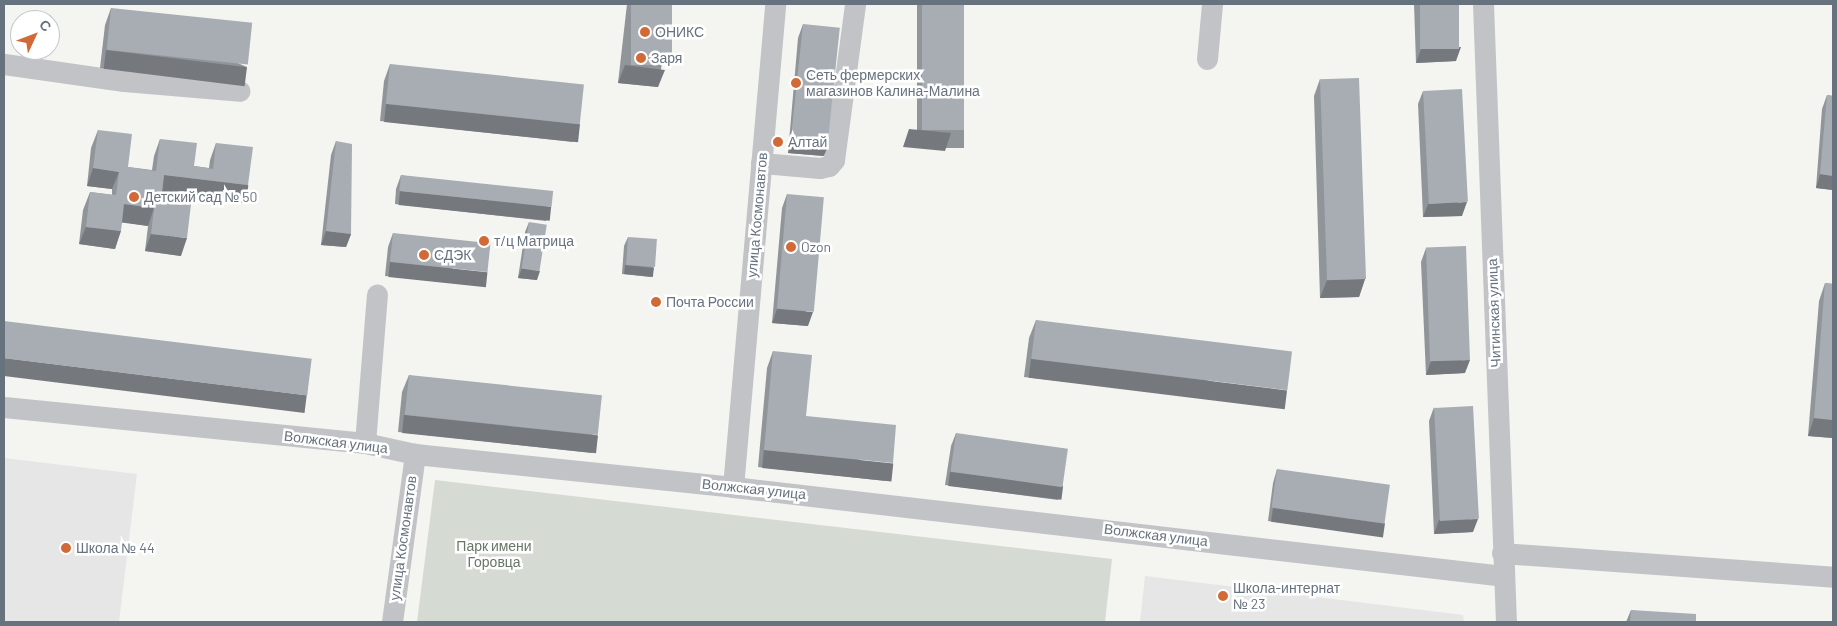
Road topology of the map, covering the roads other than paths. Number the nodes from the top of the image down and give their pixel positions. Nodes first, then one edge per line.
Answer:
1 (775, 4) edge
2 (855, 4) edge
3 (1212, 4) edge
4 (1483, 4) edge
5 (1207, 59) dead end
6 (4, 64) edge
7 (240, 91) dead end
8 (761, 163) junction
9 (377, 294) dead end
10 (4, 407) edge
11 (365, 443) junction
12 (414, 454) junction
13 (733, 487) junction
14 (1502, 553) junction
15 (1503, 576) junction
16 (1833, 577) edge
17 (392, 622) edge
18 (1506, 622) edge

1 - 8 street, улица Космонавтов
2 - 8 street
3 - 5 street
4 - 14 street, Читинская улица
6 - 7 street
8 - 13 street, улица Космонавтов
9 - 11 street
10 - 11 street, Волжская улица
11 - 12 street, Волжская улица
12 - 13 street, Волжская улица
12 - 17 street, улица Космонавтов
13 - 15 street, Волжская улица
14 - 15 street, Читинская улица
14 - 16 street
15 - 18 street, Читинская улица

